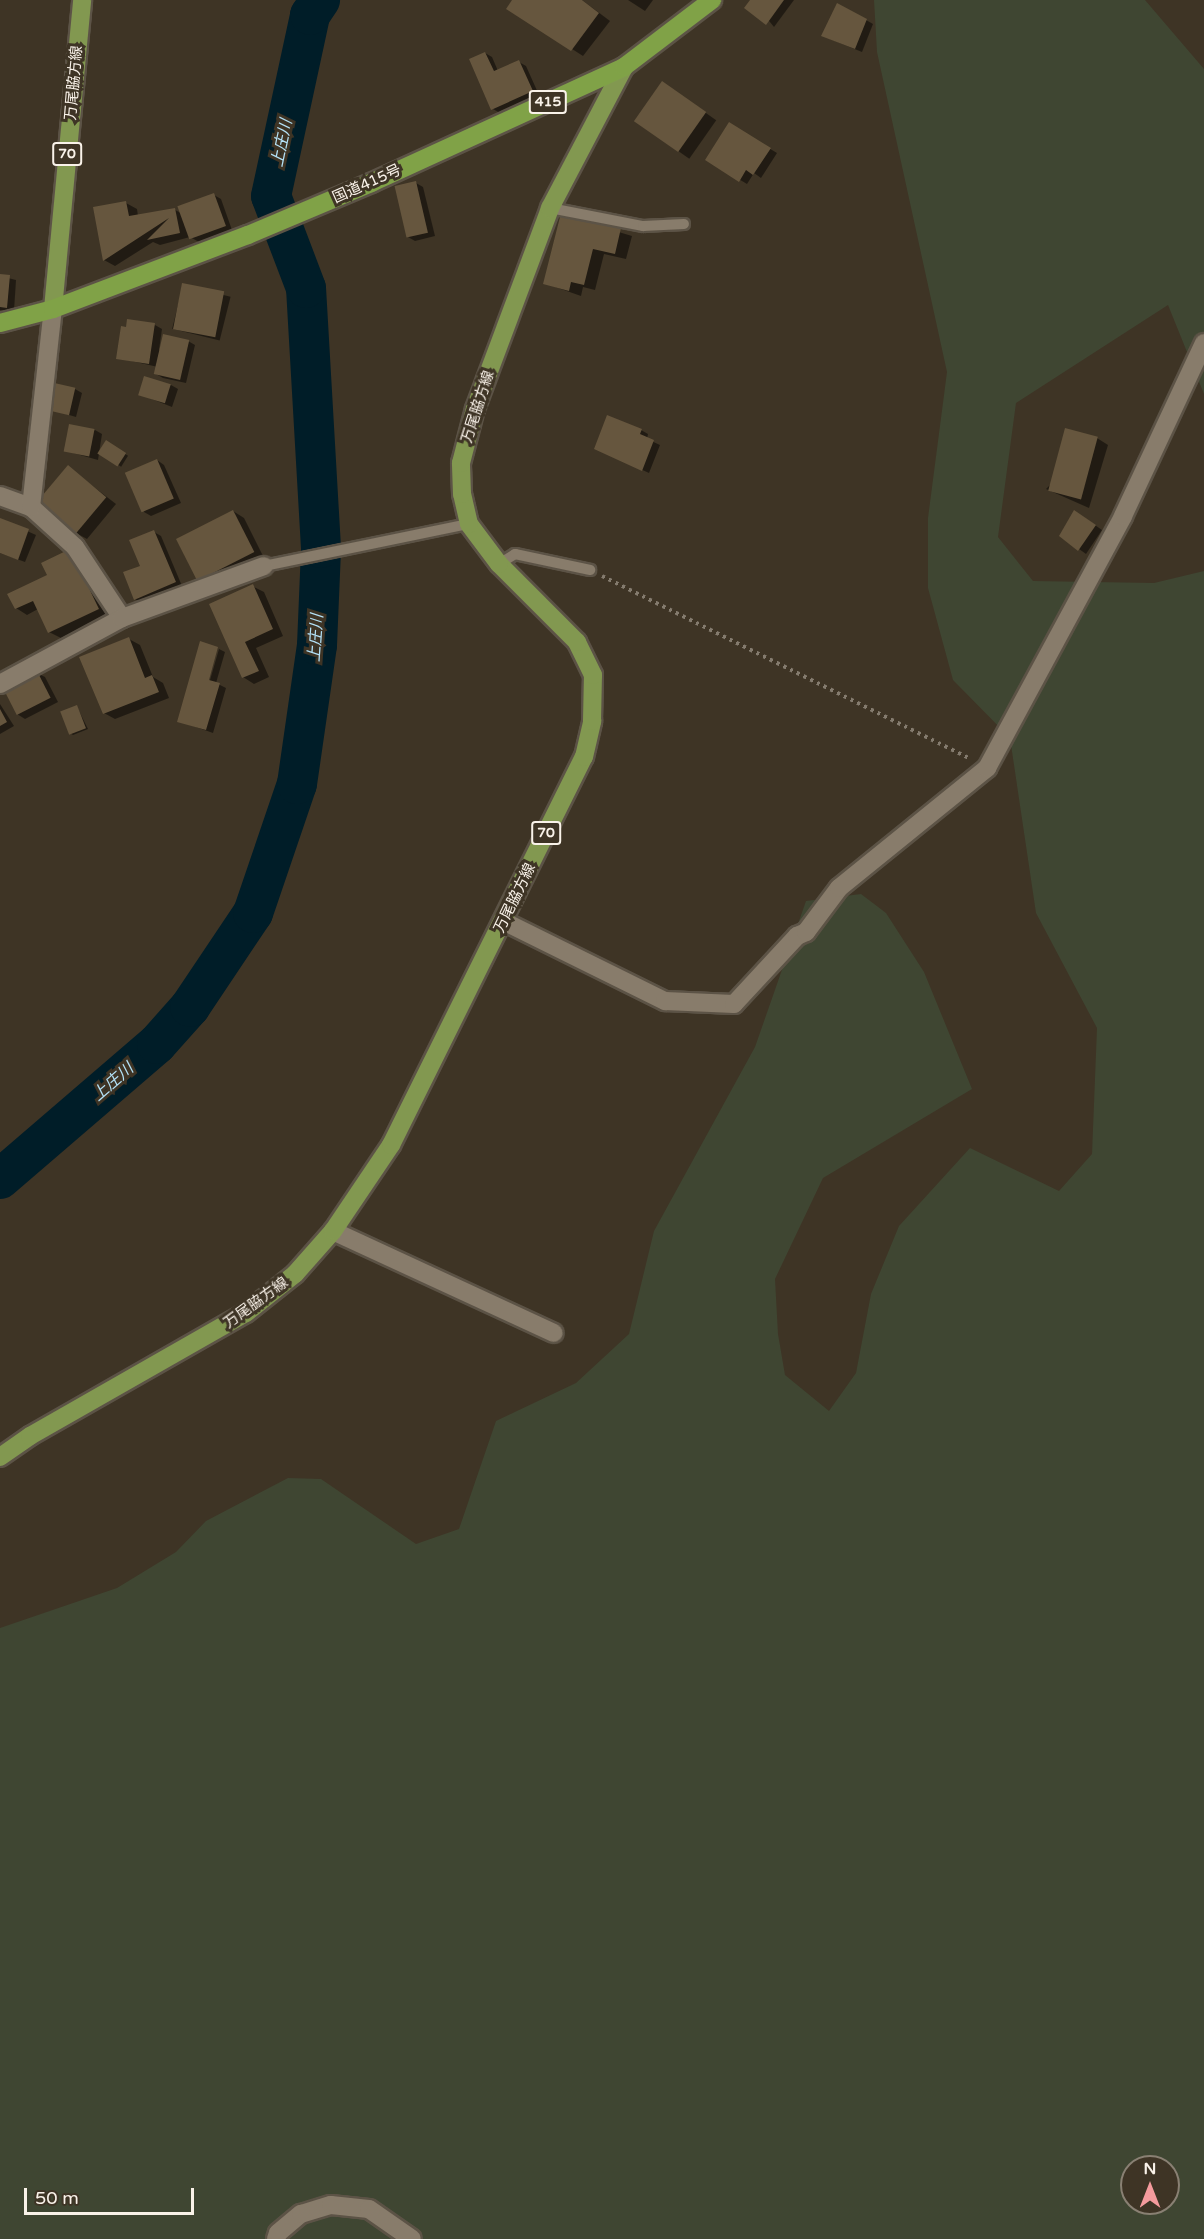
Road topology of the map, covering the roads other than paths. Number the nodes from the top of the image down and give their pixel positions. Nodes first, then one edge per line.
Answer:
1 (82, 0) edge
2 (712, 0) edge
3 (624, 67) junction
4 (550, 208) junction
5 (684, 224) dead end
6 (53, 309) junction
7 (0, 323) edge
8 (1204, 343) edge
9 (0, 496) edge
10 (32, 507) junction
11 (469, 524) junction
12 (499, 564) junction
13 (264, 566) joint
14 (590, 570) road end
15 (122, 618) junction
16 (0, 684) edge
17 (503, 921) junction
18 (333, 1231) junction
19 (554, 1333) dead end
20 (0, 1457) edge
21 (276, 2239) edge
22 (412, 2239) edge

1 - 6 main road, 万尾脇方線 / 70
2 - 3 highway, 国道415号 / 415
3 - 4 main road, 万尾脇方線 / 70
3 - 6 highway, 国道415号 / 415
4 - 5 lane
4 - 11 main road, 万尾脇方線 / 70
6 - 7 highway, 国道415号 / 415
6 - 10 street
8 - 17 street
9 - 10 street
10 - 15 street
11 - 12 main road, 万尾脇方線 / 70
11 - 13 lane
12 - 14 lane
12 - 17 main road, 万尾脇方線 / 70
13 - 15 street
15 - 16 street
17 - 18 main road, 万尾脇方線 / 70
18 - 19 street
18 - 20 main road, 万尾脇方線 / 70
21 - 22 street

